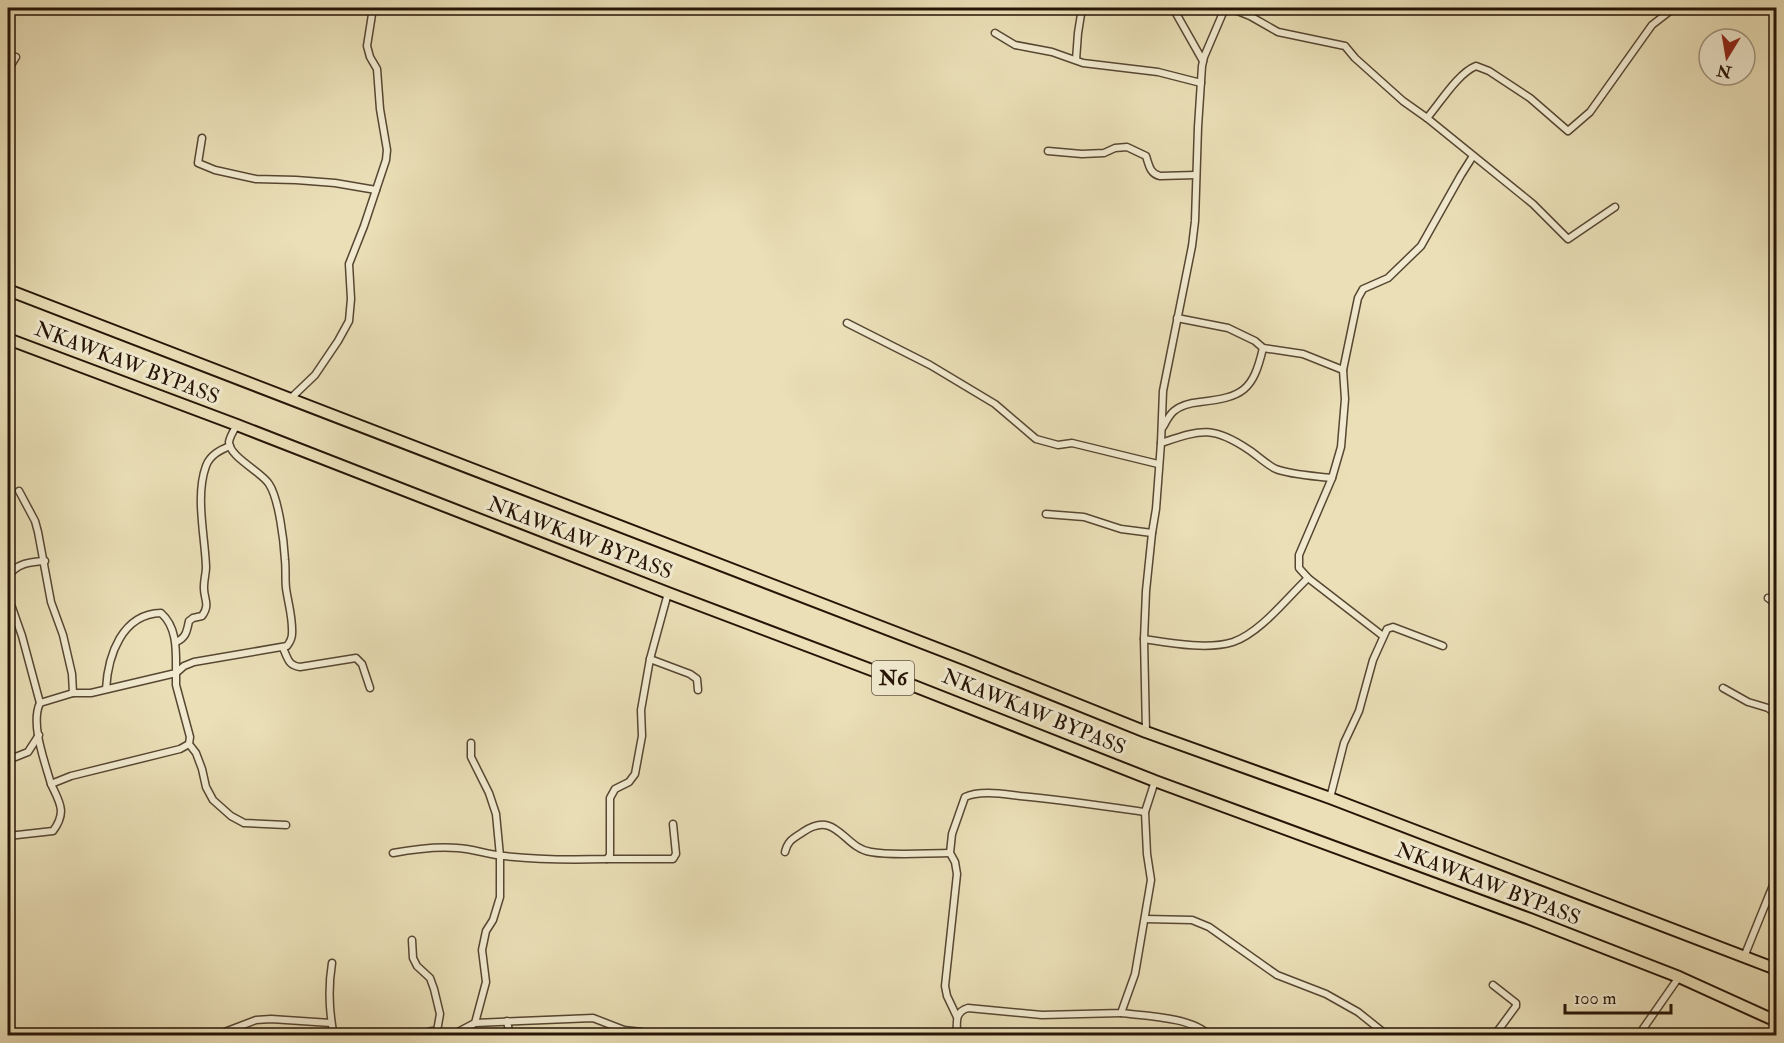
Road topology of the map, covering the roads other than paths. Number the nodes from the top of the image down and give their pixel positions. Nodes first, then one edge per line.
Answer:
1 (373, 8) edge
2 (1082, 8) edge
3 (1173, 8) edge
4 (1225, 8) edge
5 (1230, 8) edge
6 (1674, 8) edge
7 (995, 33) dead end
8 (16, 57) dead end
9 (1076, 60) junction
10 (1203, 61) junction
11 (8, 70) edge
12 (1201, 83) junction
13 (1427, 118) junction
14 (202, 138) dead end
15 (1048, 151) dead end
16 (1473, 156) junction
17 (1196, 175) junction
18 (376, 190) junction
19 (1615, 207) dead end
20 (8, 290) edge
21 (1178, 318) junction
22 (847, 323) dead end
23 (8, 339) edge
24 (1263, 348) junction
25 (1343, 370) junction
26 (291, 399) junction
27 (237, 425) junction
28 (1162, 428) junction
29 (1161, 443) junction
30 (230, 446) junction
31 (1158, 464) junction
32 (1332, 478) junction
33 (19, 491) dead end
34 (1046, 514) dead end
35 (1152, 533) junction
36 (45, 561) junction
37 (8, 578) edge
38 (1308, 578) junction
39 (668, 594) junction
40 (8, 596) edge
41 (1768, 598) dead end
42 (1776, 604) edge
43 (1383, 636) junction
44 (1144, 639) junction
45 (176, 642) junction
46 (1443, 646) dead end
47 (283, 648) junction
48 (650, 659) junction
49 (176, 673) junction
50 (370, 688) dead end
51 (1723, 688) dead end
52 (106, 689) junction
53 (698, 690) dead end
54 (74, 693) junction
55 (40, 703) junction
56 (1776, 714) edge
57 (1146, 732) junction
58 (39, 735) junction
59 (471, 743) dead end
60 (189, 744) junction
61 (8, 760) edge
62 (1155, 781) junction
63 (51, 784) junction
64 (1330, 798) junction
65 (1145, 812) junction
66 (673, 824) dead end
67 (286, 825) dead end
68 (8, 836) edge
69 (785, 852) dead end
70 (393, 853) dead end
71 (950, 853) junction
72 (500, 856) junction
73 (608, 859) junction
74 (1776, 878) edge
75 (1145, 919) junction
76 (412, 940) dead end
77 (1744, 957) junction
78 (332, 963) dead end
79 (1776, 969) edge
80 (1679, 978) junction
81 (1492, 986) dead end
82 (1121, 1013) junction
83 (957, 1017) junction
84 (1776, 1021) edge
85 (507, 1022) junction
86 (331, 1023) junction
87 (475, 1023) junction
88 (1208, 1033) edge
89 (441, 1034) edge
90 (213, 1035) edge
91 (334, 1035) edge
92 (422, 1035) edge
93 (510, 1035) edge
94 (649, 1035) edge
95 (957, 1035) edge
96 (1217, 1035) edge
97 (1388, 1035) edge
98 (1494, 1035) edge
99 (1638, 1035) edge

1 - 18 street
2 - 9 street
3 - 10 street
4 - 10 street
5 - 13 street
6 - 13 street
7 - 9 street
8 - 11 street
9 - 12 street
10 - 12 street
12 - 17 street
13 - 16 street
14 - 18 street
15 - 17 street
16 - 19 street
16 - 25 street
17 - 21 street
18 - 26 street
20 - 26 highway, NKAWKAW BYPASS / N6
21 - 24 street
21 - 28 street
22 - 31 street
23 - 27 highway, NKAWKAW BYPASS / N6
24 - 25 street
24 - 28 street
25 - 32 street
26 - 57 highway, NKAWKAW BYPASS / N6
27 - 30 street
27 - 39 highway, NKAWKAW BYPASS / N6
28 - 29 street
29 - 31 street
29 - 32 street
30 - 45 street
30 - 47 street
31 - 35 street
32 - 38 street
33 - 36 street
34 - 35 street
35 - 44 street
36 - 37 street
36 - 54 street
38 - 43 street
38 - 44 street
39 - 48 street
39 - 62 highway, NKAWKAW BYPASS / N6
40 - 55 street
41 - 42 street
43 - 46 street
43 - 64 street
44 - 57 street
45 - 49 street
45 - 52 street
47 - 49 street
47 - 50 street
48 - 53 street
48 - 73 street
49 - 52 street
49 - 60 street
51 - 56 street
52 - 54 street
54 - 55 street
55 - 58 street
57 - 64 highway, NKAWKAW BYPASS / N6
58 - 61 street
58 - 63 street
59 - 72 street
60 - 63 street
60 - 67 street
62 - 65 street
62 - 80 highway, NKAWKAW BYPASS / N6
63 - 68 street
64 - 77 highway, NKAWKAW BYPASS / N6
65 - 71 street
65 - 75 street
66 - 73 street
69 - 71 street
70 - 72 street
71 - 83 street
72 - 73 street
72 - 87 street
74 - 77 street
75 - 82 street
75 - 97 street
76 - 89 street
77 - 79 highway, NKAWKAW BYPASS / N6
78 - 86 street
80 - 84 highway, NKAWKAW BYPASS / N6
80 - 99 street
81 - 98 street
82 - 83 street
82 - 88 street
83 - 95 street
85 - 87 street
85 - 93 street
85 - 94 street
86 - 90 street
86 - 91 street
87 - 89 street
88 - 96 street
89 - 92 street

